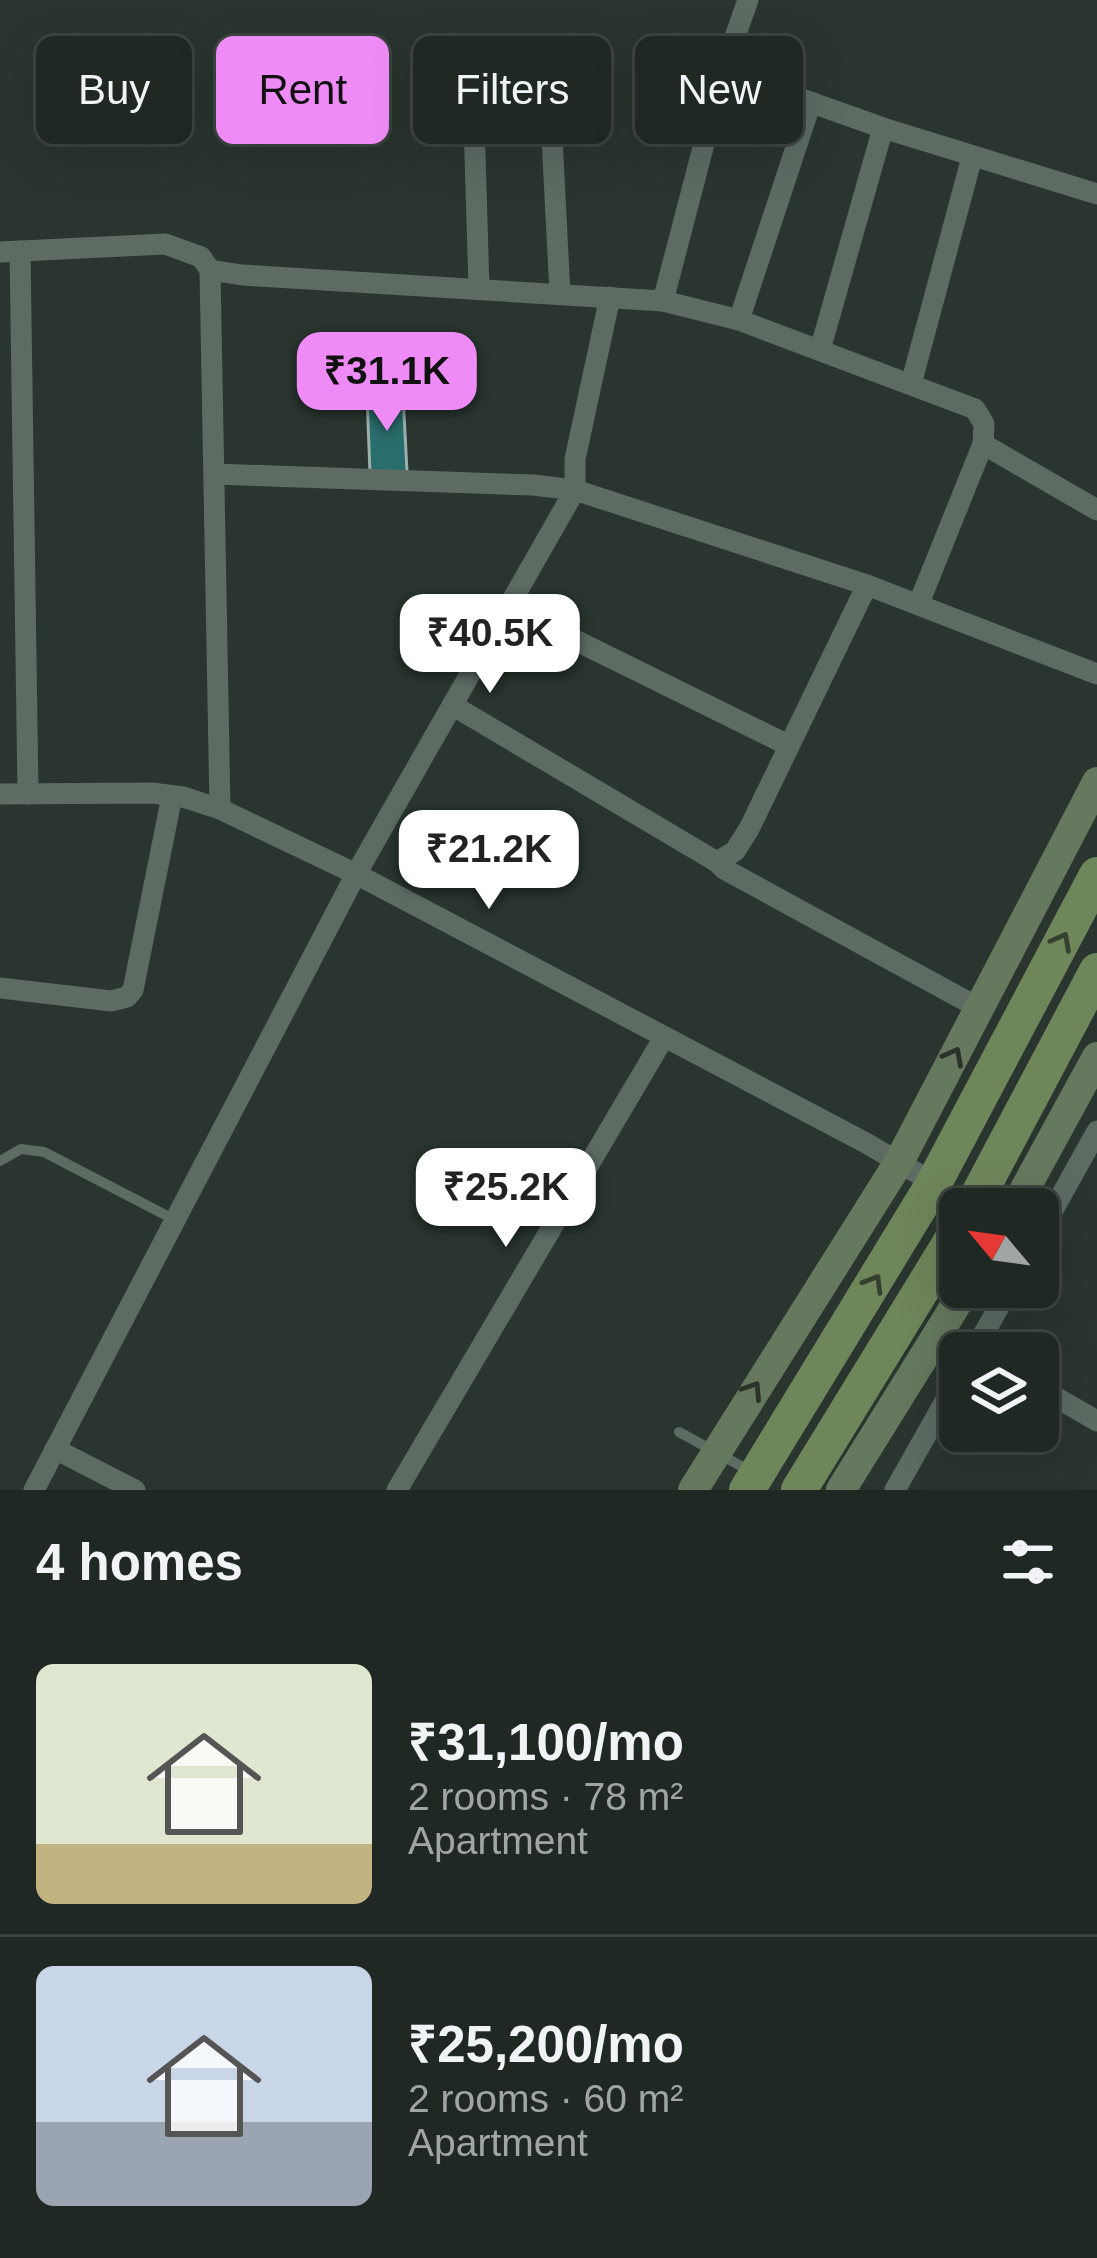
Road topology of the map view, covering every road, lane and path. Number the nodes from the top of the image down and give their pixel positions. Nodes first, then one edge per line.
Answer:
1 (748, 0) edge
2 (735, 36) edge
3 (803, 99) edge
4 (811, 102) junction
5 (884, 128) junction
6 (475, 144) edge
7 (552, 144) edge
8 (704, 144) edge
9 (972, 157) junction
10 (1097, 194) edge
11 (10, 252) edge
12 (210, 270) junction
13 (479, 288) junction
14 (560, 294) junction
15 (610, 297) junction
16 (663, 302) junction
17 (740, 320) junction
18 (820, 350) junction
19 (911, 384) junction
20 (983, 444) junction
21 (214, 474) junction
22 (575, 490) junction
23 (1097, 510) edge
24 (867, 585) junction
25 (919, 603) junction
26 (508, 607) junction
27 (1097, 674) edge
28 (452, 705) junction
29 (788, 746) junction
30 (1097, 782) edge
31 (0, 794) edge
32 (28, 794) junction
33 (172, 796) junction
34 (220, 809) junction
35 (717, 862) junction
36 (356, 874) junction
37 (1097, 875) edge
38 (1097, 971) edge
39 (0, 988) edge
40 (979, 1008) junction
41 (663, 1039) junction
42 (1097, 1057) edge
43 (1065, 1116) junction
44 (1096, 1133) edge
45 (0, 1161) edge
46 (898, 1162) junction
47 (934, 1183) junction
48 (982, 1188) edge
49 (1026, 1188) edge
50 (1059, 1199) edge
51 (175, 1220) junction
52 (939, 1261) edge
53 (954, 1308) edge
54 (1059, 1399) edge
55 (939, 1415) edge
56 (1097, 1421) edge
57 (679, 1432) dead end
58 (55, 1449) junction
59 (713, 1453) junction
60 (752, 1482) edge
61 (899, 1489) edge
62 (34, 1490) edge
63 (135, 1490) edge
64 (398, 1490) edge
65 (693, 1490) edge
66 (799, 1490) edge
67 (841, 1490) edge

1 - 2 street
3 - 4 street
4 - 5 street
4 - 17 street
5 - 9 street
5 - 18 street
6 - 13 street
7 - 14 street
8 - 16 street
9 - 10 street
9 - 19 street
11 - 12 street
11 - 32 street
12 - 13 street
12 - 21 street
13 - 14 street
14 - 15 street
15 - 16 street
15 - 22 street
16 - 17 street
17 - 18 street
18 - 19 street
19 - 20 street
20 - 23 street
20 - 25 street
21 - 22 street
21 - 34 street
22 - 24 street
22 - 26 street
24 - 25 street
24 - 29 street
25 - 27 street
26 - 28 street
26 - 29 street
28 - 35 street
28 - 36 street
29 - 35 street
30 - 40 street
31 - 32 street
32 - 33 street
33 - 34 street
33 - 39 street
34 - 36 street
35 - 40 street
36 - 41 street
36 - 51 street
47 -> 37 main road
38 - 48 main road
46 -> 40 street
41 - 46 street
41 - 64 street
42 - 43 street
43 - 44 street
43 - 49 street
44 - 50 street
45 - 51 lane
46 - 47 street
59 -> 46 street
60 -> 47 main road
51 - 58 street
52 - 66 main road
53 - 67 street
54 - 56 street
55 - 61 street
57 - 59 lane
58 - 62 street
58 - 63 street
59 - 60 lane
59 - 65 street

